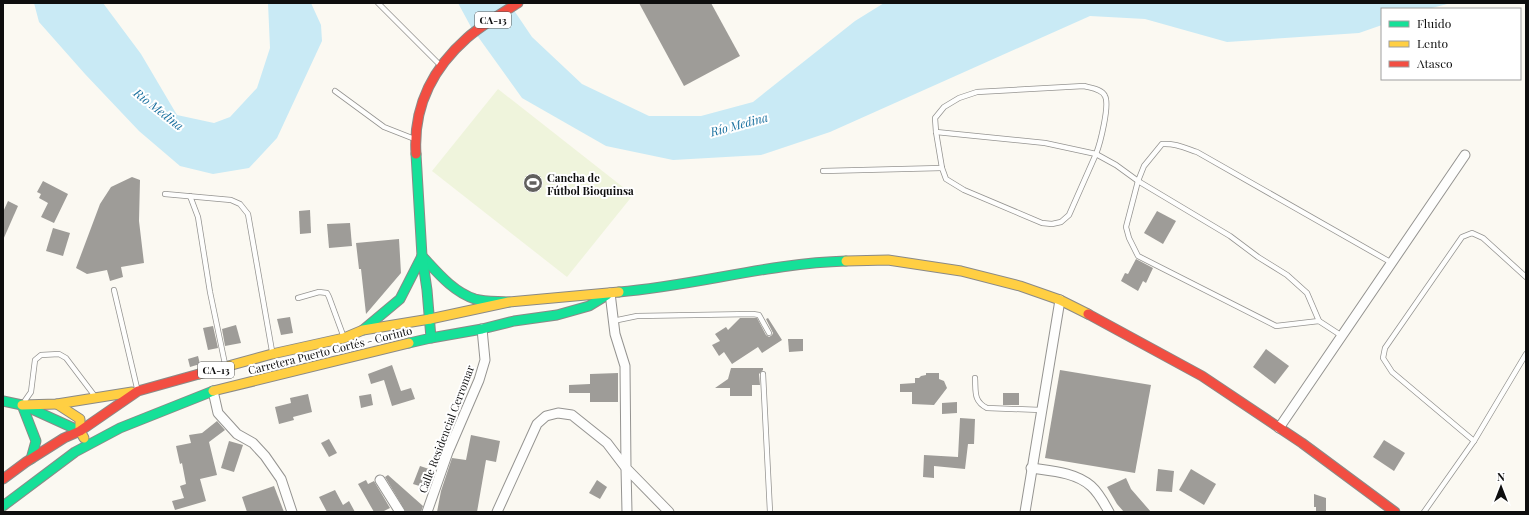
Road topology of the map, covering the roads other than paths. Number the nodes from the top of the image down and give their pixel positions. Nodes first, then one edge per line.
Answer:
1 (378, 3) edge
2 (518, 3) edge
3 (440, 66) junction
4 (335, 91) dead end
5 (936, 132) junction
6 (415, 139) junction
7 (1096, 154) junction
8 (1465, 155) dead end
9 (942, 168) junction
10 (823, 171) dead end
11 (1138, 181) junction
12 (165, 194) dead end
13 (190, 196) junction
14 (422, 256) junction
15 (1392, 263) junction
16 (1526, 277) edge
17 (114, 290) dead end
18 (610, 293) junction
19 (298, 298) dead end
20 (1060, 300) junction
21 (509, 302) junction
22 (430, 319) junction
23 (613, 321) junction
24 (1319, 321) junction
25 (482, 329) junction
26 (363, 330) junction
27 (769, 334) dead end
28 (1342, 336) junction
29 (344, 338) junction
30 (431, 338) junction
31 (272, 354) junction
32 (1526, 354) edge
33 (226, 368) junction
34 (763, 374) dead end
35 (976, 378) dead end
36 (138, 390) junction
37 (213, 391) junction
38 (96, 398) junction
39 (3, 401) edge
40 (56, 404) junction
41 (22, 405) junction
42 (1041, 410) junction
43 (1279, 428) junction
44 (80, 432) junction
45 (1474, 441) junction
46 (87, 445) junction
47 (31, 459) junction
48 (626, 468) junction
49 (1031, 468) junction
50 (3, 479) edge
51 (380, 480) dead end
52 (3, 506) edge
53 (292, 512) edge
54 (400, 512) edge
55 (427, 512) edge
56 (497, 512) edge
57 (627, 512) edge
58 (669, 512) edge
59 (770, 512) edge
60 (1024, 512) edge
61 (1109, 512) edge
62 (1396, 512) edge
63 (1424, 512) edge

1 - 3 lane
2 - 3 main road, CA-13
3 - 6 main road, CA-13
4 - 6 lane
5 - 7 lane
5 - 7 lane
5 - 9 lane
6 - 14 main road, CA-13
7 - 9 lane
7 - 11 lane
8 - 15 street
9 - 10 lane
11 - 15 lane
11 - 24 lane
11 - 24 lane
12 - 13 lane
13 - 31 lane
13 - 33 lane
14 - 21 main road
14 - 22 main road, CA-13
14 - 26 main road
15 - 28 street
16 - 45 lane
17 - 36 lane
18 - 20 main road
18 - 21 main road
18 - 23 street
18 - 25 main road, Carretera Puerto Cortés - Corinto
19 - 29 lane
20 - 42 street
20 - 43 main road
21 - 22 main road, Carretera Puerto Cortés - Corinto
22 - 26 main road, Carretera Puerto Cortés - Corinto / CA-13
22 - 30 main road, CA-13
23 - 27 lane
23 - 48 street
24 - 28 lane
25 - 30 main road, Carretera Puerto Cortés - Corinto
25 - 55 street, Calle Residencial Cerromar
26 - 29 main road, Carretera Puerto Cortés - Corinto / CA-13
28 - 43 street
29 - 31 main road, Carretera Puerto Cortés - Corinto / CA-13
30 - 37 main road, Carretera Puerto Cortés - Corinto / CA-13
31 - 33 main road, Carretera Puerto Cortés - Corinto / CA-13
32 - 45 lane
33 - 36 main road, Carretera Puerto Cortés - Corinto / CA-13
34 - 59 lane
35 - 42 lane
36 - 38 main road
36 - 44 main road, Carretera Puerto Cortés - Corinto / CA-13
37 - 46 main road, Carretera Puerto Cortés - Corinto / CA-13
37 - 53 street
38 - 40 main road
38 - 41 lane
39 - 41 main road
40 - 41 main road
40 - 44 main road
41 - 44 main road
41 - 47 main road
42 - 49 street
43 - 62 main road
44 - 46 main road
44 - 47 main road, Carretera Puerto Cortés - Corinto / CA-13
45 - 63 lane
46 - 52 main road, Carretera Puerto Cortés - Corinto / CA-13
47 - 50 main road, Carretera Puerto Cortés - Corinto / CA-13
48 - 56 street
48 - 57 street
48 - 58 street
49 - 60 street
49 - 61 street
51 - 54 street

